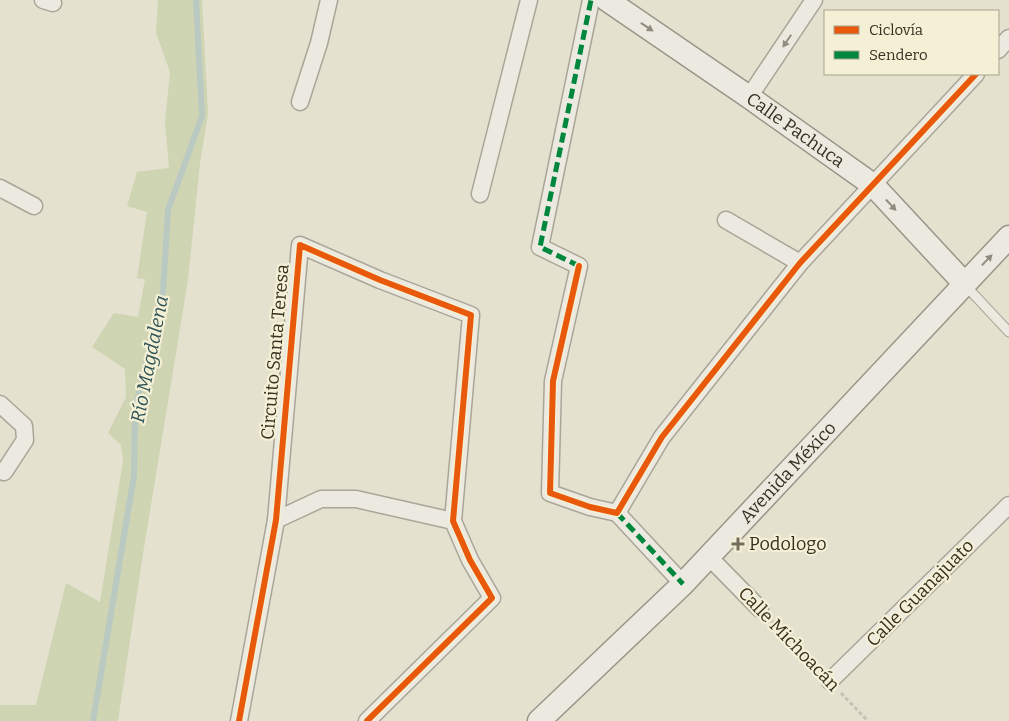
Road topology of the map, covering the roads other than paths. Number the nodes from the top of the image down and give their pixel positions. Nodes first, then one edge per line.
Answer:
1 (329, 0) edge
2 (528, 0) edge
3 (591, 0) edge
4 (607, 0) edge
5 (814, 0) edge
6 (1009, 38) edge
7 (999, 49) edge
8 (975, 75) edge
9 (749, 97) junction
10 (300, 102) dead end
11 (873, 185) junction
12 (0, 188) edge
13 (480, 194) dead end
14 (34, 206) dead end
15 (726, 220) dead end
16 (1009, 237) edge
17 (800, 263) junction
18 (964, 283) junction
19 (1009, 332) edge
20 (0, 404) edge
21 (4, 472) dead end
22 (1009, 505) edge
23 (617, 513) junction
24 (276, 520) junction
25 (453, 521) junction
26 (709, 557) junction
27 (684, 584) junction
28 (760, 609) road end
29 (830, 681) road end
30 (239, 721) edge
31 (367, 721) edge
32 (539, 721) edge

1 - 10 street
2 - 13 street
3 - 23 street
4 -> 9 street, Calle Pachuca
5 -> 9 street
6 - 7 street
8 - 11 street
9 - 11 street, Calle Pachuca
11 - 17 street
11 -> 18 street, Calle Pachuca
12 - 14 street
15 - 17 street
18 -> 16 street, Avenida México
17 - 23 street
18 - 19 lane
18 - 26 street, Avenida México
20 - 21 street
22 - 29 street, Calle Guanajuato
23 - 27 street
24 - 25 street
24 - 25 street, Circuito Santa Teresa
24 - 30 street, Circuito Santa Teresa
25 - 31 street, Circuito Santa Teresa
26 - 27 street, Avenida México
26 - 28 street, Calle Michoacán
27 - 32 street, Avenida México

